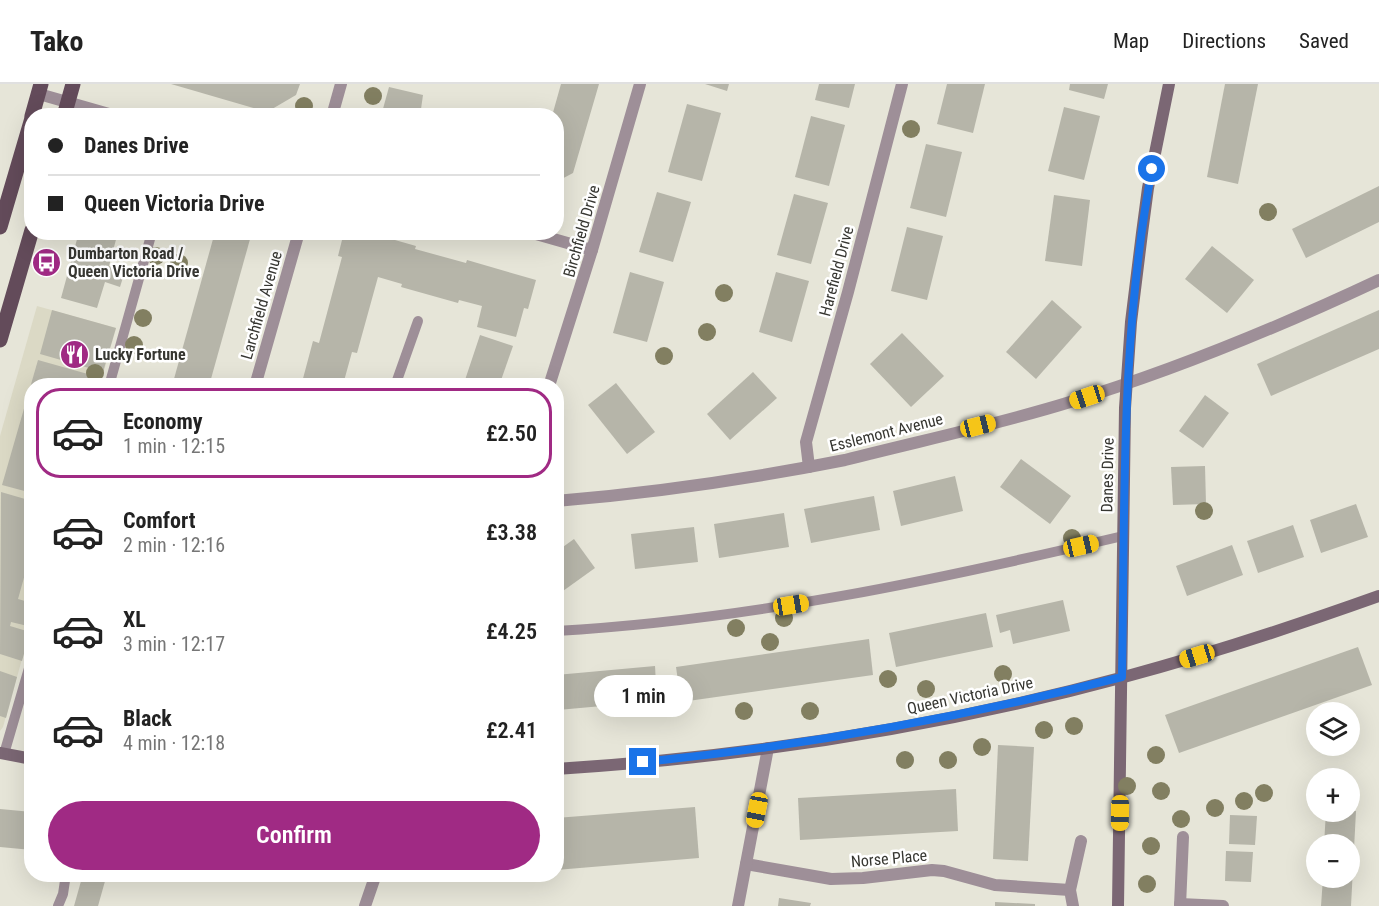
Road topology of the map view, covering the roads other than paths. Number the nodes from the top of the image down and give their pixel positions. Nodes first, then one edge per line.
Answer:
1 (73, 84) edge
2 (341, 84) edge
3 (640, 84) edge
4 (902, 84) edge
5 (1169, 84) edge
6 (40, 89) edge
7 (35, 108) edge
8 (65, 108) edge
9 (66, 108) edge
10 (334, 108) edge
11 (24, 144) edge
12 (0, 227) edge
13 (28, 240) edge
14 (150, 240) edge
15 (297, 240) edge
16 (557, 240) edge
17 (592, 250) junction
18 (1379, 280) edge
19 (5, 306) edge
20 (418, 321) dead end
21 (0, 340) edge
22 (111, 378) edge
23 (257, 378) edge
24 (397, 378) edge
25 (552, 378) edge
26 (1127, 384) junction
27 (809, 467) junction
28 (564, 500) edge
29 (1123, 536) junction
30 (1379, 596) edge
31 (564, 630) edge
32 (1122, 677) junction
33 (24, 684) edge
34 (768, 748) junction
35 (2, 754) edge
36 (24, 758) edge
37 (564, 768) edge
38 (1183, 837) dead end
39 (1081, 841) dead end
40 (746, 864) junction
41 (65, 882) edge
42 (373, 882) edge
43 (1070, 890) junction
44 (1180, 905) edge
45 (58, 906) edge
46 (365, 906) edge
47 (738, 906) edge
48 (1073, 906) edge
49 (1118, 906) edge
50 (1223, 906) edge

1 - 9 main road
2 - 10 street
3 - 17 street, Birchfield Drive
4 - 27 street, Harefield Drive
5 - 26 street, Danes Drive
6 - 7 main road
6 - 8 street
11 - 12 main road
13 - 19 main road
14 - 22 lane
15 - 23 street, Larchfield Avenue
16 - 17 street
17 - 25 street, Birchfield Drive
18 - 26 street, Esslemont Avenue
19 - 21 main road
20 - 24 lane
26 - 27 street, Esslemont Avenue
26 - 29 street, Danes Drive
27 - 28 street, Esslemont Avenue
29 - 31 lane
29 - 32 street, Danes Drive
30 - 32 street, Queen Victoria Drive
32 - 34 street, Queen Victoria Drive
32 - 49 street, Danes Drive
33 - 35 lane
34 - 37 street, Queen Victoria Drive
34 - 40 street
35 - 36 street
38 - 44 street
39 - 43 street
40 - 43 street, Norse Place
40 - 47 street
41 - 45 lane
42 - 46 street
43 - 48 street
44 - 50 street

